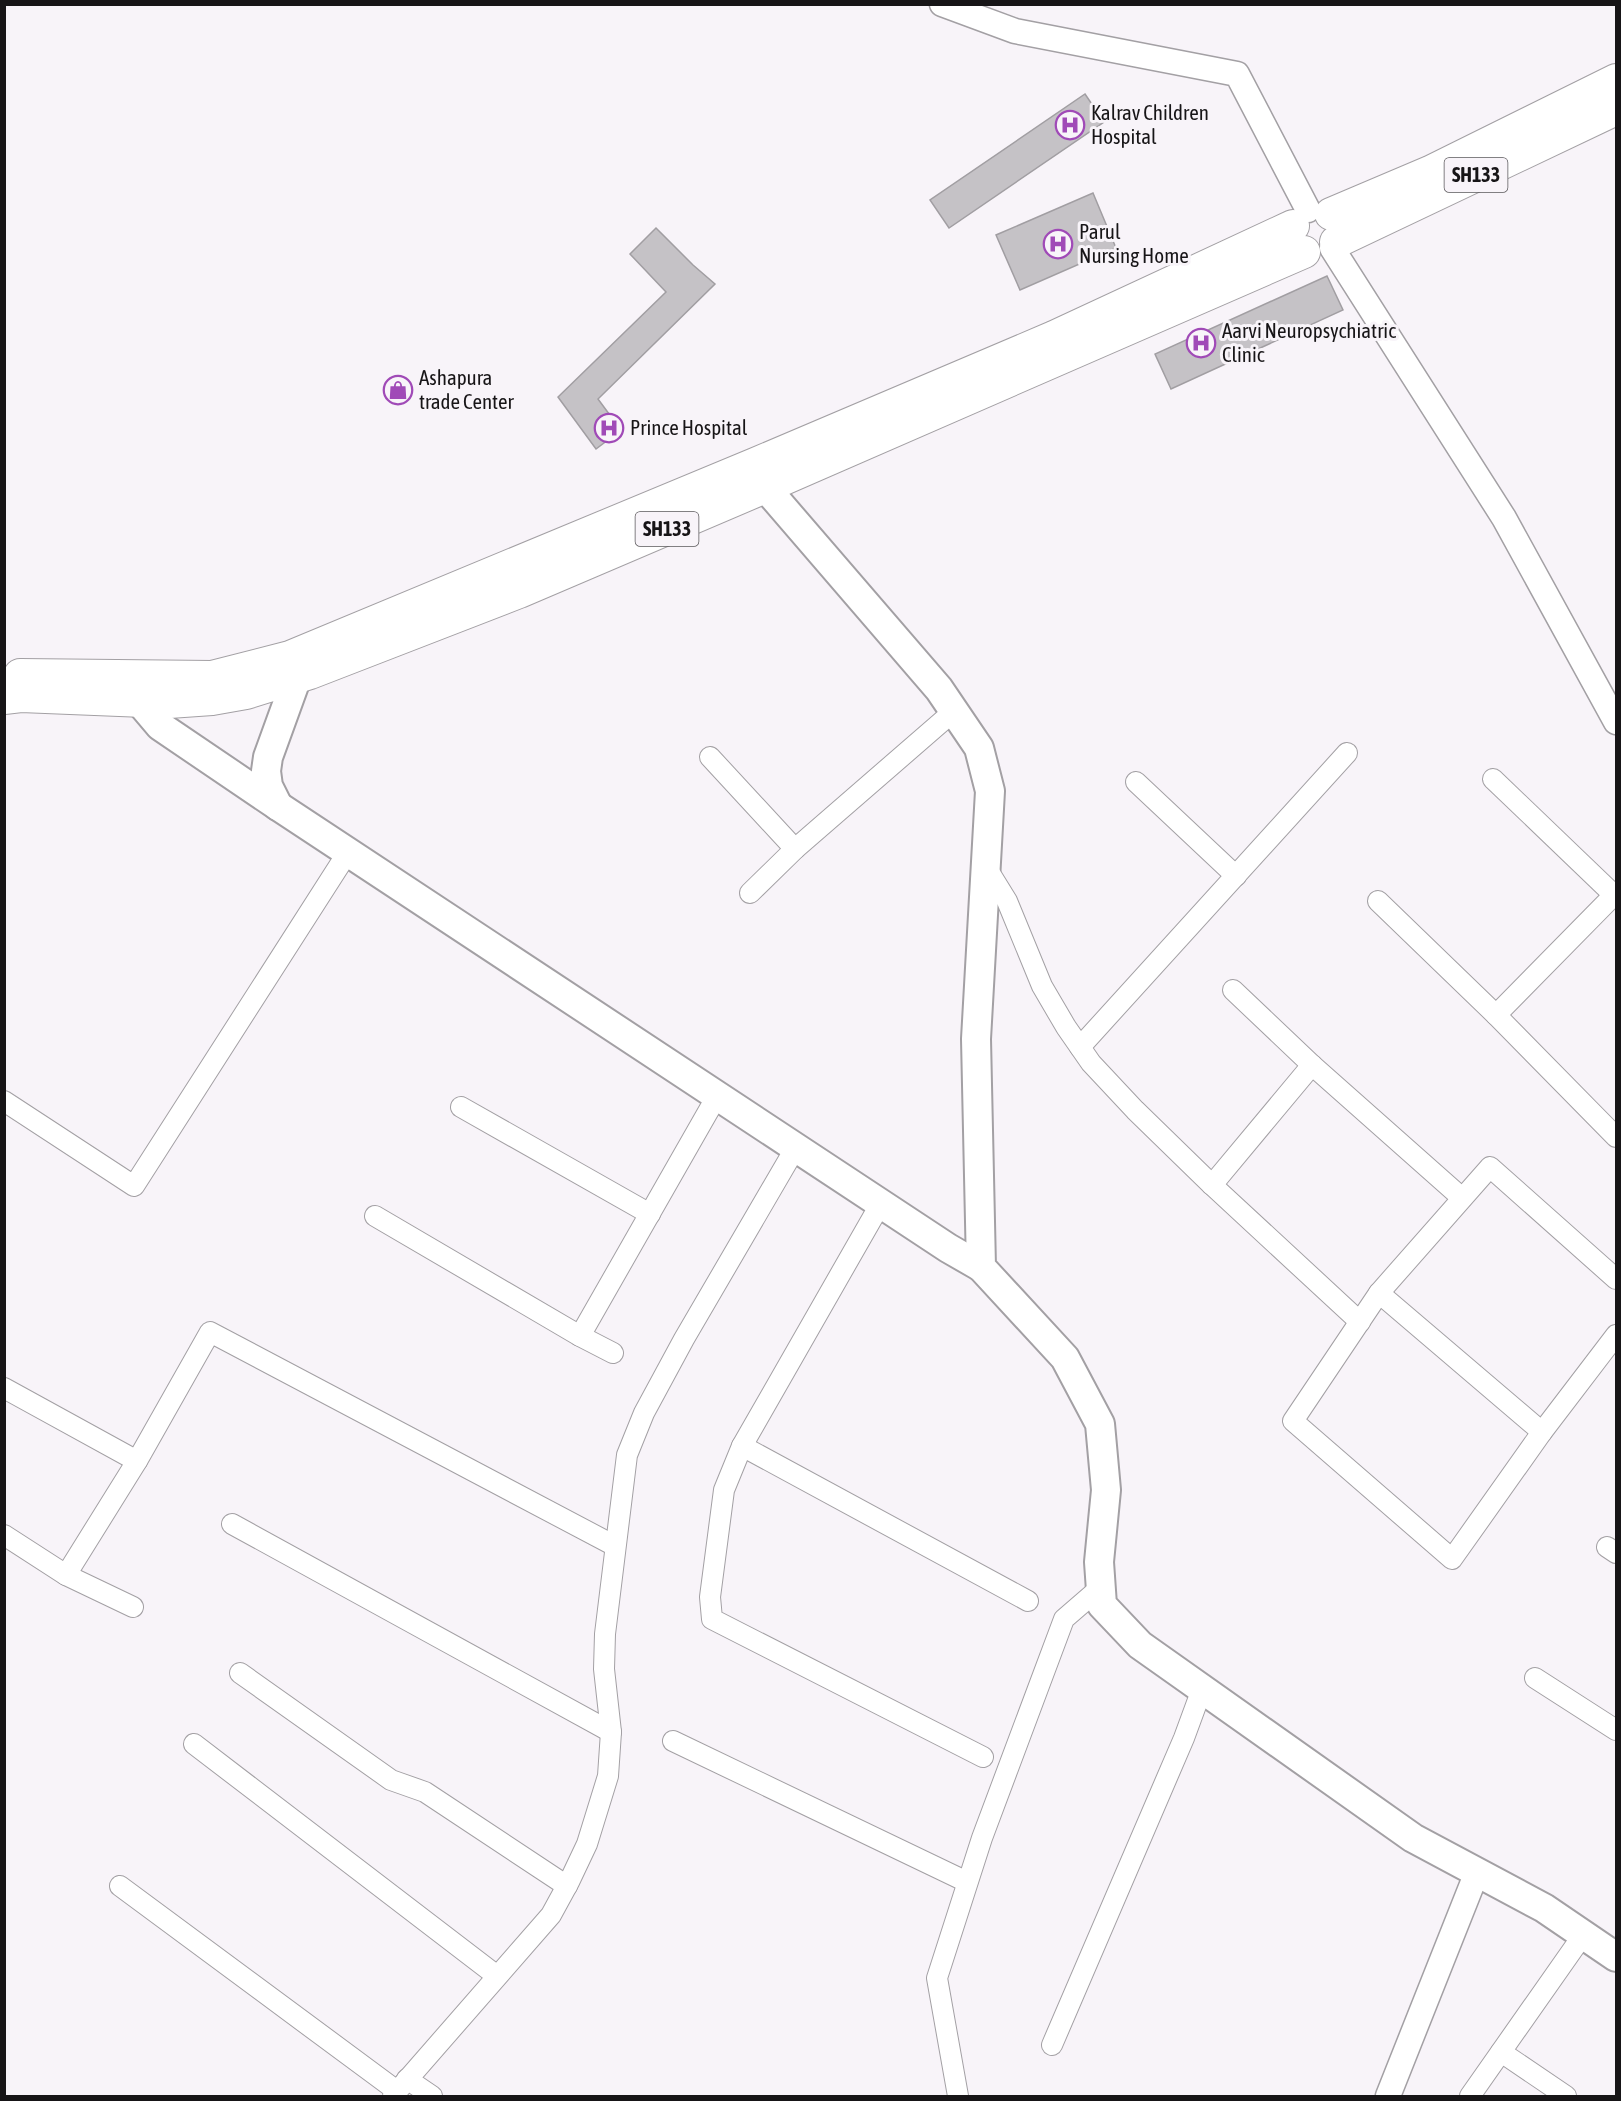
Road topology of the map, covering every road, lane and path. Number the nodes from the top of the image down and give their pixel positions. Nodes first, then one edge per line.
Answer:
1 (942, 4) edge
2 (1617, 80) edge
3 (1617, 109) edge
4 (1317, 232) junction
5 (760, 476) junction
6 (294, 667) junction
7 (8, 685) edge
8 (131, 688) junction
9 (954, 711) junction
10 (1617, 722) edge
11 (1347, 753) dead end
12 (710, 757) dead end
13 (1493, 779) dead end
14 (1136, 782) dead end
15 (278, 806) junction
16 (795, 849) junction
17 (348, 852) junction
18 (986, 867) junction
19 (1236, 876) junction
20 (750, 893) dead end
21 (1616, 894) edge
22 (1378, 901) dead end
23 (1233, 990) dead end
24 (1496, 1015) junction
25 (1080, 1047) junction
26 (1312, 1065) junction
27 (717, 1096) junction
28 (4, 1101) edge
29 (461, 1107) dead end
30 (1617, 1137) edge
31 (796, 1147) junction
32 (1212, 1185) junction
33 (1462, 1198) junction
34 (881, 1203) junction
35 (650, 1214) junction
36 (375, 1216) dead end
37 (981, 1267) junction
38 (1617, 1279) edge
39 (1379, 1293) junction
40 (1360, 1322) junction
41 (1617, 1335) edge
42 (580, 1336) junction
43 (613, 1353) dead end
44 (4, 1388) edge
45 (1542, 1432) junction
46 (742, 1446) junction
47 (137, 1461) junction
48 (232, 1524) dead end
49 (4, 1535) edge
50 (615, 1546) junction
51 (66, 1575) junction
52 (1101, 1587) junction
53 (1028, 1600) dead end
54 (133, 1607) dead end
55 (240, 1672) dead end
56 (1535, 1678) dead end
57 (1202, 1689) junction
58 (1617, 1730) edge
59 (611, 1732) junction
60 (672, 1741) dead end
61 (194, 1744) dead end
62 (983, 1757) dead end
63 (1477, 1872) junction
64 (968, 1882) junction
65 (120, 1886) dead end
66 (567, 1886) junction
67 (1583, 1935) junction
68 (1617, 1957) edge
69 (498, 1976) junction
70 (1052, 2045) dead end
71 (1501, 2052) junction
72 (399, 2089) edge
73 (432, 2097) edge
74 (958, 2097) edge
75 (1389, 2097) edge
76 (1470, 2097) edge
77 (1566, 2097) edge

1 - 4 street
2 - 4 main road
3 - 4 main road, SH133
4 - 5 main road, SH133
4 - 10 street
5 - 6 main road, SH133
5 - 9 main road
6 - 8 main road, SH133
6 - 15 main road
7 - 8 main road, SH133
8 - 15 main road
9 - 16 street
9 - 18 main road
11 - 19 street
12 - 16 street
13 - 21 street
14 - 19 street
15 - 17 main road
16 - 20 street
17 - 27 main road
17 - 28 street
18 - 25 street
18 - 37 main road
19 - 25 street
21 - 24 street
22 - 24 street
23 - 26 street
24 - 30 street
25 - 32 street
26 - 32 street
26 - 33 street
27 - 31 main road
27 - 35 street
29 - 35 street
31 - 34 main road
31 - 50 street
32 - 40 street
33 - 38 street
33 - 39 street
34 - 37 main road
34 - 46 street
35 - 42 street
36 - 42 street
37 - 52 main road
39 - 40 street
39 - 45 street
40 - 45 street
41 - 45 street
42 - 43 street
44 - 47 street
46 - 53 street
46 - 62 street
47 - 50 street
47 - 51 street
48 - 59 street
49 - 51 street
50 - 59 street
51 - 54 street
52 - 57 main road
52 - 64 street
55 - 66 street
56 - 58 street
57 - 63 main road
57 - 70 street
59 - 66 street
60 - 64 street
61 - 69 street
63 - 67 main road
63 - 75 street
64 - 74 street
65 - 72 street
66 - 69 street
67 - 68 main road
67 - 71 street
69 - 72 street
71 - 76 street
71 - 77 street
72 - 73 street

